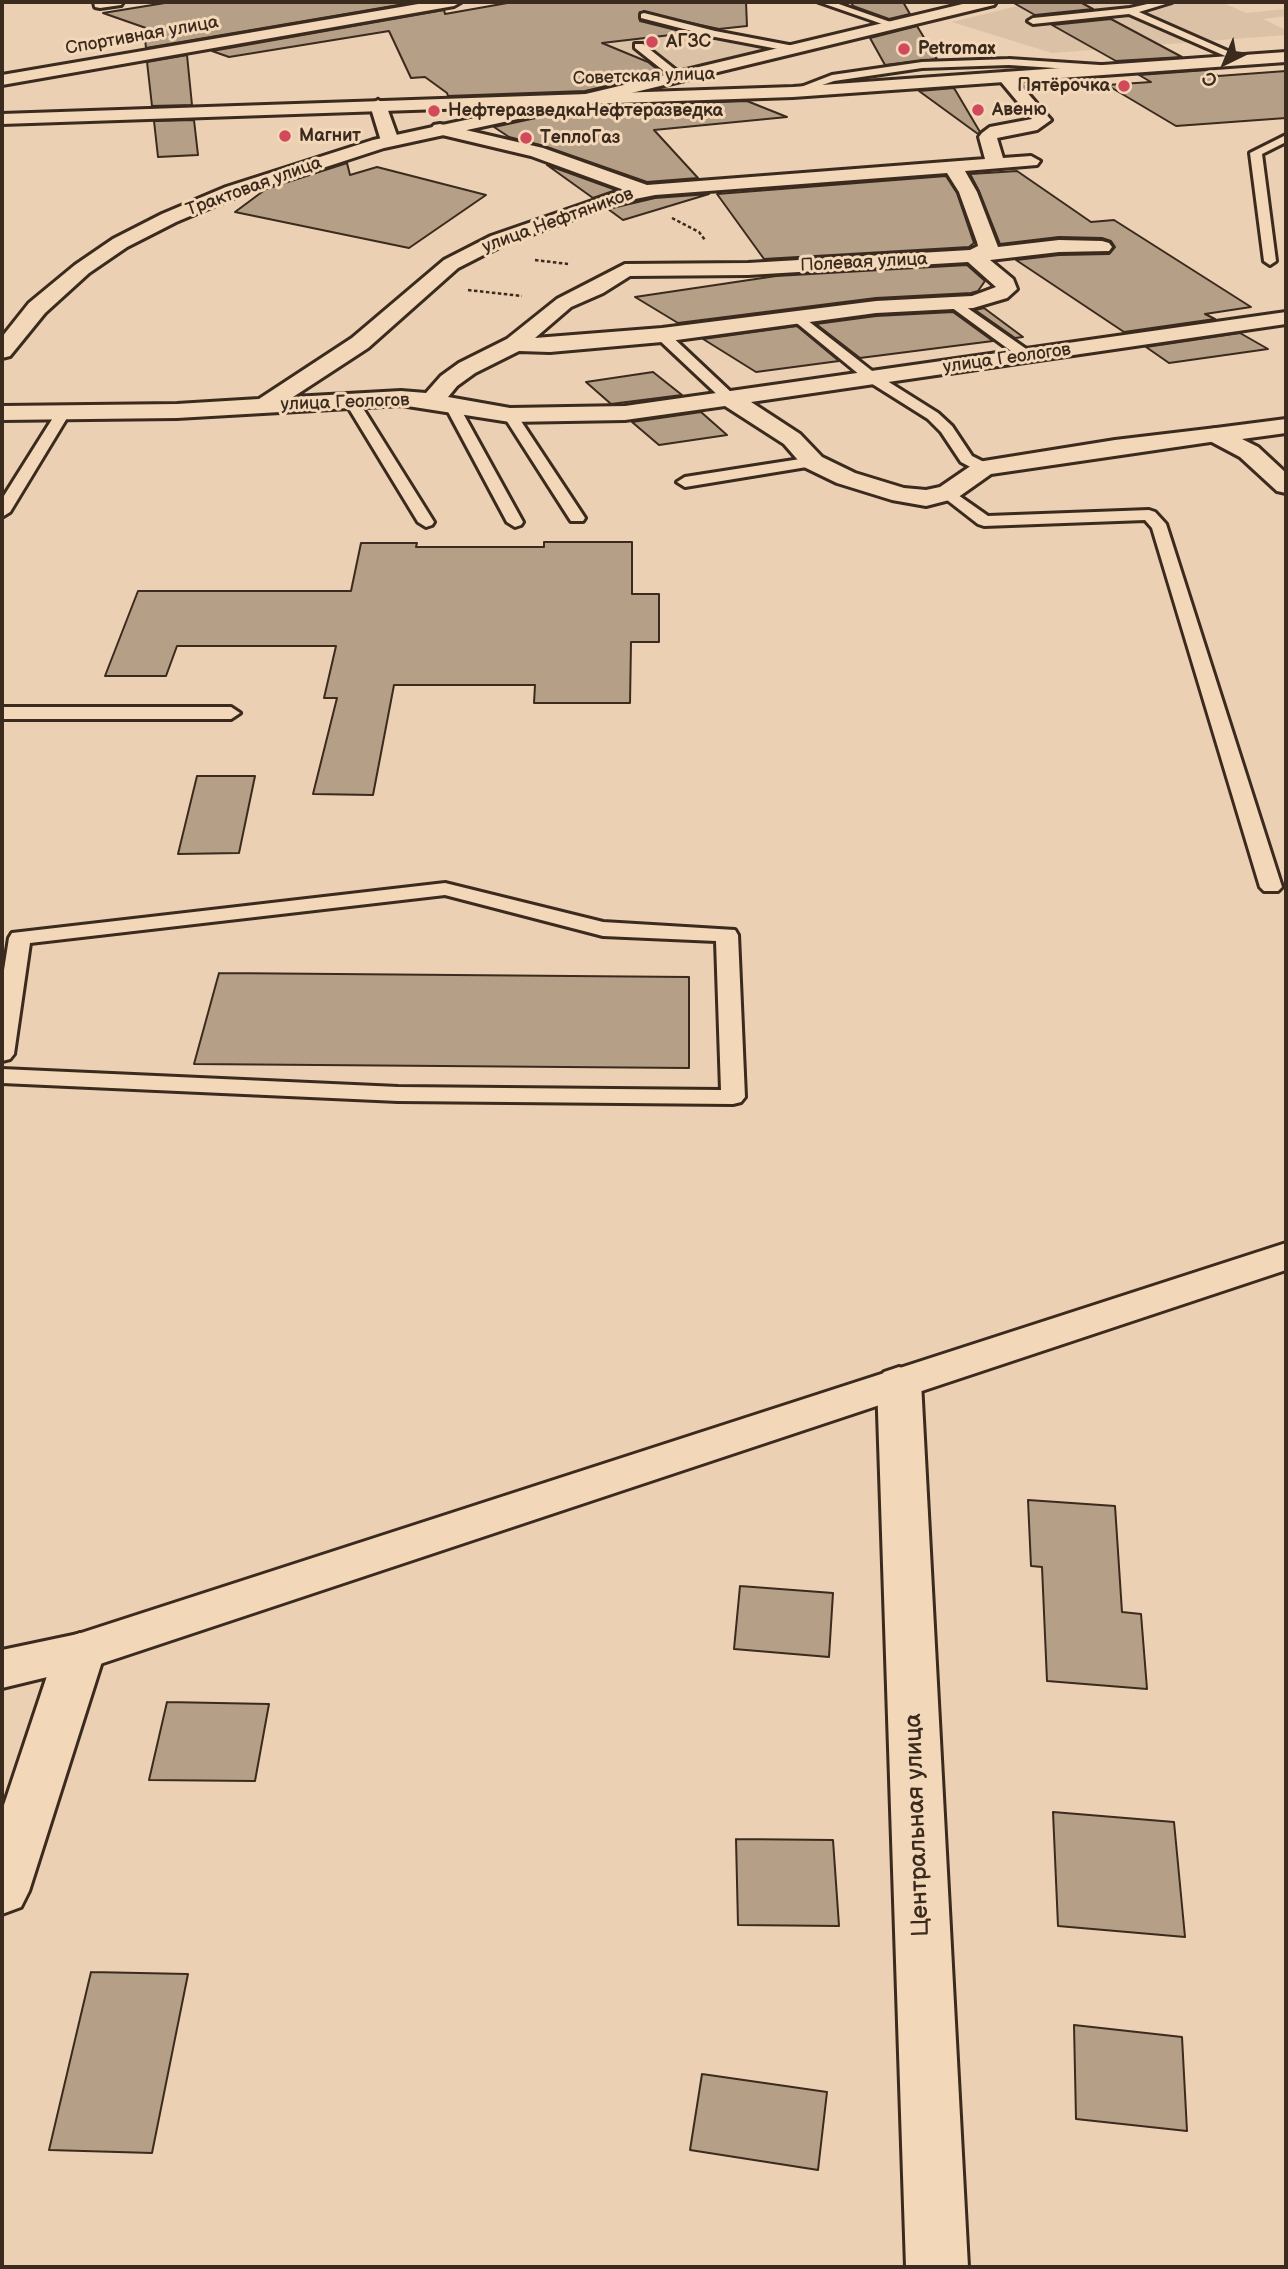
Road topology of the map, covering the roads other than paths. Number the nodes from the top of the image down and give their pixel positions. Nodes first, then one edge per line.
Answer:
1 (116, 2) edge
2 (454, 2) edge
3 (824, 2) edge
4 (989, 2) edge
5 (1167, 2) edge
6 (100, 4) dead end
7 (1130, 11) junction
8 (644, 16) dead end
9 (1032, 21) dead end
10 (894, 25) junction
11 (639, 46) dead end
12 (794, 49) junction
13 (1286, 57) edge
14 (1243, 60) junction
15 (1119, 69) junction
16 (678, 76) junction
17 (1005, 77) junction
18 (2, 80) edge
19 (793, 92) junction
20 (590, 98) junction
21 (378, 105) junction
22 (2, 119) edge
23 (440, 129) junction
24 (1285, 138) edge
25 (390, 141) junction
26 (1031, 161) dead end
27 (996, 164) junction
28 (953, 167) junction
29 (636, 191) junction
30 (1102, 247) dead end
31 (975, 256) junction
32 (1270, 261) dead end
33 (956, 304) junction
34 (798, 317) junction
35 (1286, 318) edge
36 (662, 335) junction
37 (515, 344) junction
38 (2, 351) edge
39 (1027, 356) junction
40 (871, 377) junction
41 (728, 397) junction
42 (352, 402) junction
43 (442, 403) junction
44 (262, 406) junction
45 (2, 413) edge
46 (63, 413) junction
47 (510, 415) junction
48 (1286, 426) edge
49 (1216, 435) junction
50 (813, 462) junction
51 (984, 468) junction
52 (685, 482) dead end
53 (1286, 486) edge
54 (948, 493) junction
55 (2, 512) edge
56 (577, 518) dead end
57 (426, 522) dead end
58 (515, 522) dead end
59 (2, 713) edge
60 (230, 713) dead end
61 (1271, 887) dead end
62 (2, 1054) edge
63 (2, 1076) edge
64 (1286, 1256) edge
65 (899, 1382) junction
66 (80, 1652) junction
67 (2, 1669) edge
68 (2, 1891) edge
69 (937, 2267) edge

1 - 6 street
2 - 18 street, Спортивная улица
3 - 10 lane
4 - 10 street
5 - 7 lane
7 - 9 lane
7 - 14 lane
8 - 12 lane
10 - 12 street
11 - 16 lane
12 - 16 street
13 - 14 street, Советская улица
14 - 15 street, Советская улица
15 - 17 street, Советская улица
15 - 19 lane
16 - 20 street
17 - 19 street, Советская улица
17 - 27 street
19 - 20 street, Советская улица
20 - 21 street, Советская улица
20 - 23 street, Трактовая улица
21 - 22 street, Советская улица
21 - 25 street
23 - 25 street, Трактовая улица
23 - 29 street
24 - 32 lane
25 - 38 street, Трактовая улица
26 - 27 street, улица Нефтяников
27 - 28 street, улица Нефтяников
28 - 29 street, улица Нефтяников
28 - 31 street
29 - 44 street, улица Нефтяников
30 - 31 street, Полевая улица
31 - 33 street
31 - 37 street, Полевая улица
33 - 34 street
33 - 39 lane
34 - 36 street
34 - 40 lane
35 - 39 street, улица Геологов
36 - 37 street
36 - 41 lane
37 - 43 street
39 - 40 street, улица Геологов
40 - 41 street, улица Геологов
40 - 51 lane
41 - 47 street, улица Геологов
41 - 50 street
42 - 43 street, улица Геологов
42 - 44 street, улица Геологов
42 - 57 lane
43 - 47 street, улица Геологов
43 - 58 lane
44 - 46 street, улица Геологов
45 - 46 street, улица Геологов
46 - 55 lane
47 - 56 lane
48 - 49 street
49 - 51 street
49 - 53 street
50 - 52 lane
50 - 54 street
51 - 54 street
54 - 61 lane
59 - 60 lane
62 - 63 lane
64 - 65 street
65 - 66 street
65 - 69 street, Центральная улица
66 - 67 street
66 - 68 street

